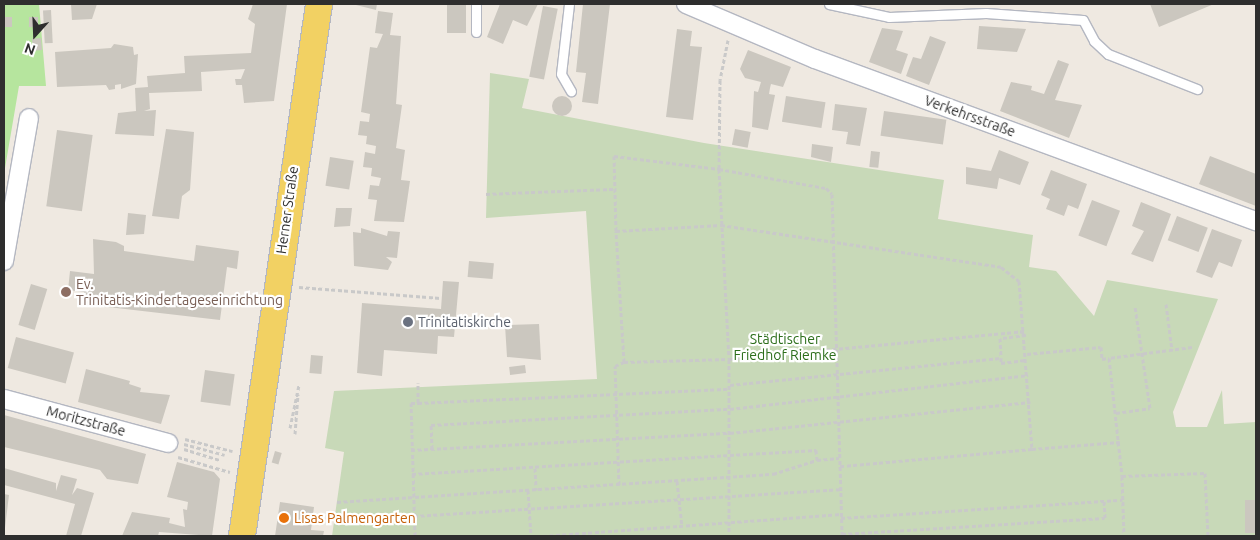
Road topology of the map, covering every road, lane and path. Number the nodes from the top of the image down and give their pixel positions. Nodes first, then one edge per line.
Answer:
1 (319, 4) edge
2 (476, 4) edge
3 (570, 4) edge
4 (686, 4) edge
5 (829, 4) edge
6 (735, 25) junction
7 (476, 32) dead end
8 (1198, 89) dead end
9 (571, 91) dead end
10 (29, 118) dead end
11 (719, 169) junction
12 (613, 189) junction
13 (486, 194) dead end
14 (1256, 221) edge
15 (721, 225) junction
16 (616, 232) junction
17 (835, 242) junction
18 (5, 250) edge
19 (276, 285) junction
20 (442, 298) dead end
21 (1166, 304) dead end
22 (1134, 307) dead end
23 (1026, 333) junction
24 (1192, 347) dead end
25 (836, 349) junction
26 (1172, 350) junction
27 (1027, 354) junction
28 (1142, 354) junction
29 (729, 358) junction
30 (1001, 358) junction
31 (1110, 358) junction
32 (1028, 360) junction
33 (624, 362) junction
34 (836, 374) junction
35 (1028, 375) junction
36 (418, 383) dead end
37 (299, 385) dead end
38 (730, 387) junction
39 (298, 394) junction
40 (616, 394) junction
41 (838, 397) junction
42 (4, 399) edge
43 (1030, 402) junction
44 (418, 403) junction
45 (730, 408) junction
46 (1116, 413) junction
47 (616, 416) junction
48 (838, 422) junction
49 (290, 428) dead end
50 (730, 432) junction
51 (295, 434) dead end
52 (617, 440) junction
53 (1120, 442) junction
54 (168, 443) junction
55 (186, 444) dead end
56 (432, 449) junction
57 (1032, 449) junction
58 (185, 450) dead end
59 (411, 450) junction
60 (225, 455) dead end
61 (728, 457) junction
62 (840, 458) junction
63 (219, 460) dead end
64 (816, 460) junction
65 (618, 464) junction
66 (252, 465) junction
67 (840, 466) junction
68 (535, 468) junction
69 (412, 474) junction
70 (1122, 476) junction
71 (729, 477) junction
72 (677, 481) junction
73 (619, 485) junction
74 (528, 490) junction
75 (536, 490) junction
76 (840, 490) junction
77 (413, 496) junction
78 (728, 497) junction
79 (1122, 500) junction
80 (679, 501) junction
81 (1104, 501) junction
82 (337, 502) dead end
83 (529, 508) junction
84 (414, 516) junction
85 (841, 516) junction
86 (728, 523) junction
87 (682, 526) junction
88 (842, 535) edge
89 (242, 536) edge
90 (415, 536) edge
91 (531, 536) edge
92 (543, 536) edge
93 (729, 536) edge
94 (1124, 536) edge
95 (1208, 536) edge

1 - 19 main road, Herner Straße
2 - 7 lane
3 - 9 lane
4 - 6 street, Verkehrsstraße
5 - 8 lane
6 - 11 path
6 - 14 street, Verkehrsstraße
10 - 18 street
11 - 12 path
11 - 15 path
11 - 17 path
12 - 13 path
12 - 16 path
15 - 16 path
15 - 17 path
15 - 29 path
16 - 33 path
17 - 23 path
17 - 25 path
19 - 20 path
19 - 66 main road, Herner Straße
21 - 26 path
22 - 28 path
23 - 25 path
23 - 27 path
23 - 30 path
24 - 26 path
25 - 29 path
25 - 34 path
26 - 28 path
27 - 31 path
27 - 32 path
28 - 31 path
28 - 46 path
29 - 33 path
29 - 38 path
30 - 32 path
30 - 34 path
31 - 46 path
32 - 35 path
33 - 40 path
34 - 38 path
34 - 41 path
35 - 41 path
35 - 43 path
36 - 44 path
37 - 39 path
38 - 40 path
38 - 45 path
39 - 49 path
39 - 51 path
40 - 44 path
40 - 47 path
41 - 45 path
41 - 48 path
42 - 54 street, Moritzstraße
43 - 48 path
43 - 57 path
44 - 59 path
45 - 47 path
45 - 50 path
46 - 53 path
47 - 52 path
47 - 56 path
48 - 50 path
48 - 62 path
50 - 52 path
50 - 61 path
52 - 56 path
52 - 65 path
53 - 57 path
53 - 70 path
54 - 66 path
54 - 66 path
55 - 60 path
56 - 59 path
57 - 67 path
58 - 63 path
59 - 69 path
61 - 64 path
61 - 65 path
61 - 71 path
62 - 64 path
62 - 67 path
64 - 71 path
65 - 68 path
65 - 73 path
66 - 89 main road, Herner Straße
67 - 76 path
68 - 69 path
68 - 75 path
69 - 77 path
70 - 79 path
70 - 95 path
71 - 72 path
71 - 78 path
72 - 73 path
72 - 80 path
73 - 75 path
74 - 75 path
74 - 77 path
74 - 83 path
76 - 78 path
76 - 85 path
77 - 82 path
77 - 84 path
78 - 80 path
78 - 86 path
79 - 81 path
79 - 94 path
80 - 83 path
80 - 87 path
81 - 85 path
81 - 88 path
83 - 84 path
83 - 91 path
84 - 90 path
85 - 86 path
85 - 88 path
86 - 87 path
86 - 93 path
87 - 92 path

